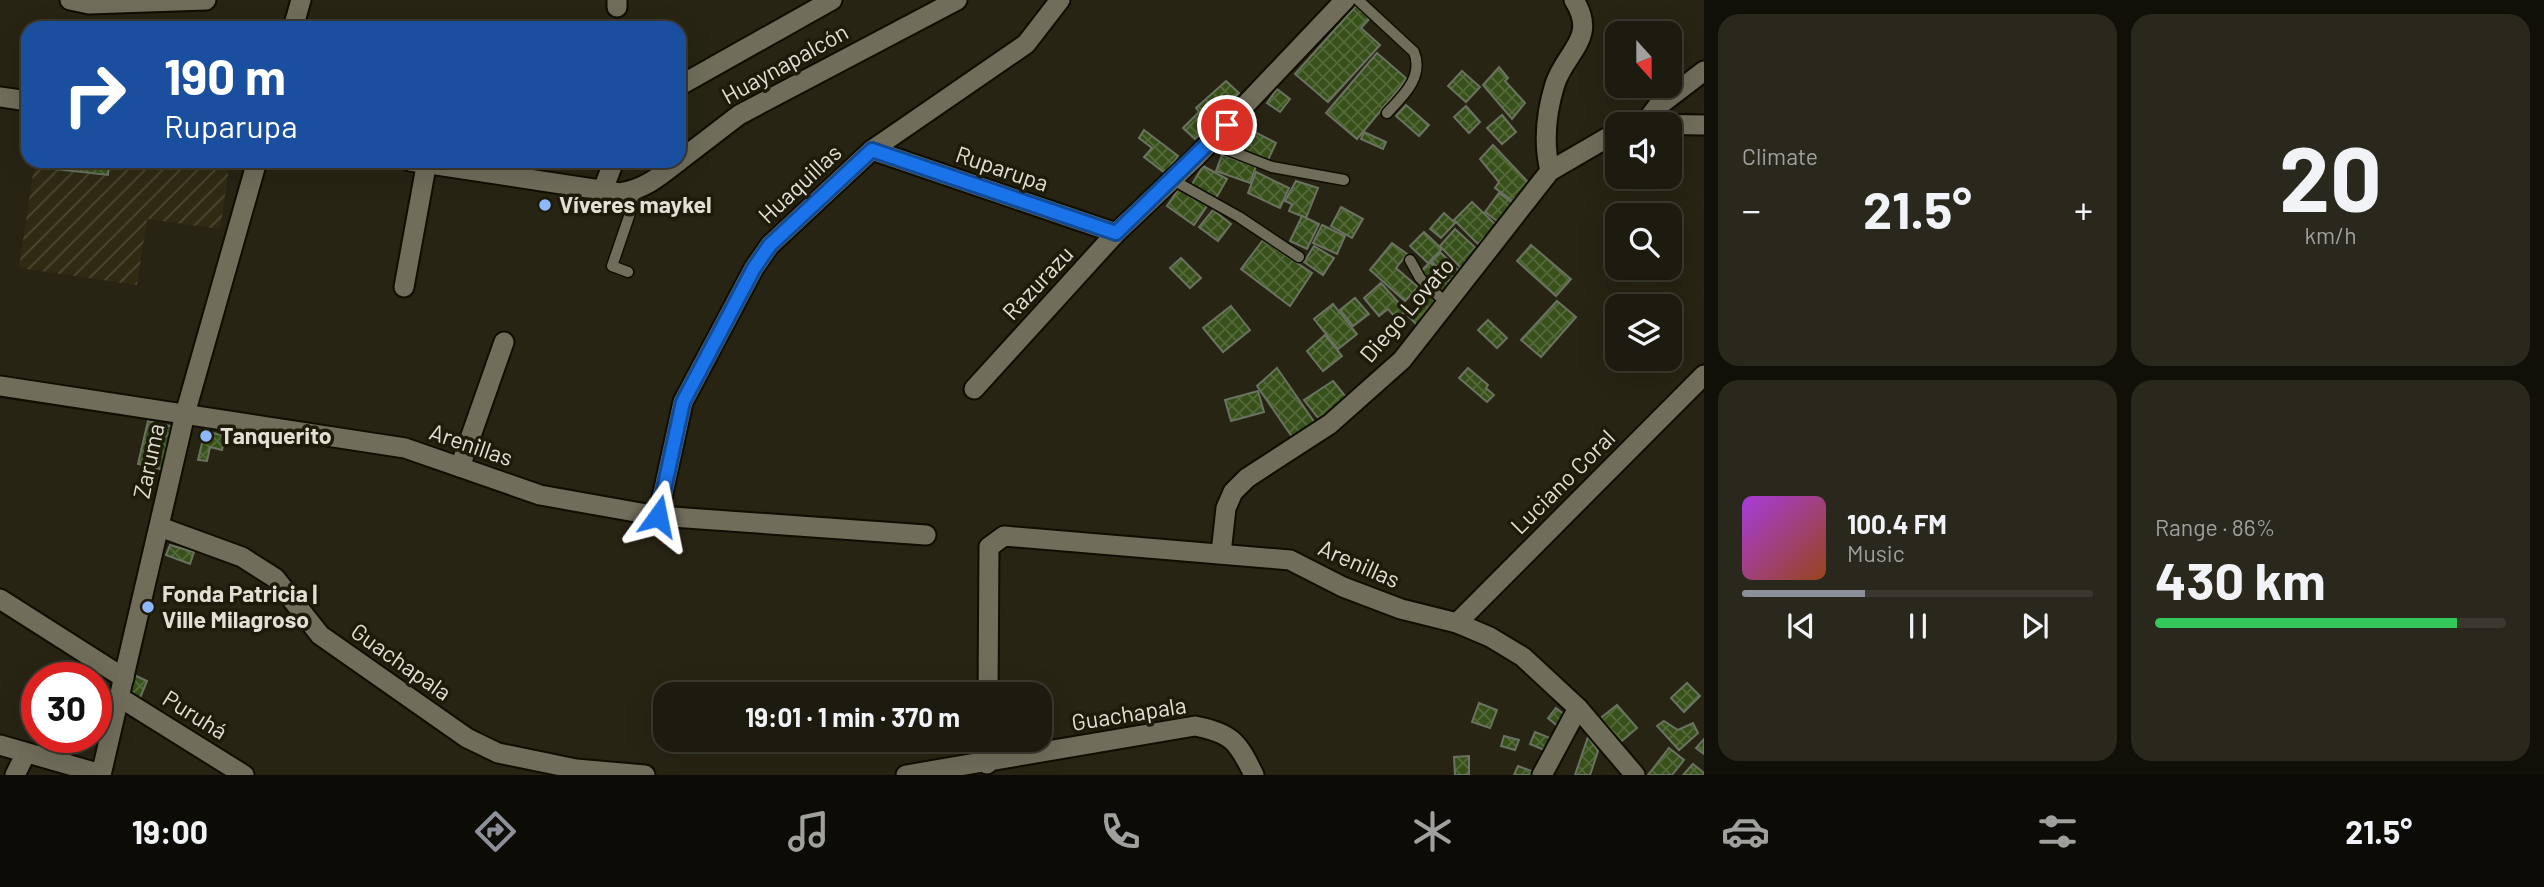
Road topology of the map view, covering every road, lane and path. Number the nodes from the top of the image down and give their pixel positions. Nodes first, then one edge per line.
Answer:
1 (206, 0) edge
2 (301, 0) edge
3 (832, 0) edge
4 (957, 0) edge
5 (1060, 0) edge
6 (1345, 0) edge
7 (1359, 0) edge
8 (1574, 0) edge
9 (83, 1) edge
10 (295, 21) edge
11 (1704, 71) edge
12 (686, 82) edge
13 (0, 97) edge
14 (21, 101) edge
15 (1652, 112) edge
16 (1387, 113) dead end
17 (1682, 124) edge
18 (1704, 125) edge
19 (1605, 139) edge
20 (1210, 143) junction
21 (872, 150) junction
22 (686, 156) edge
23 (255, 168) edge
24 (420, 168) edge
25 (457, 168) edge
26 (611, 168) edge
27 (669, 168) edge
28 (1550, 171) junction
29 (1172, 180) junction
30 (1344, 180) dead end
31 (638, 190) junction
32 (602, 192) junction
33 (1116, 233) junction
34 (1299, 257) dead end
35 (1410, 260) dead end
36 (628, 272) dead end
37 (404, 287) dead end
38 (1447, 304) junction
39 (505, 342) dead end
40 (1704, 376) edge
41 (0, 386) edge
42 (974, 389) dead end
43 (185, 414) junction
44 (460, 467) junction
45 (658, 516) junction
46 (160, 527) junction
47 (926, 535) dead end
48 (1221, 553) junction
49 (0, 599) edge
50 (1457, 622) junction
51 (124, 678) junction
52 (988, 682) edge
53 (119, 698) junction
54 (1578, 708) junction
55 (0, 746) edge
56 (21, 752) edge
57 (988, 752) edge
58 (26, 753) joint
59 (987, 764) junction
60 (574, 772) edge
61 (15, 775) edge
62 (101, 775) edge
63 (244, 775) edge
64 (645, 775) edge
65 (906, 775) edge
66 (1254, 775) edge
67 (1542, 775) edge
68 (1634, 775) edge

1 - 9 street
2 - 10 street
3 - 12 street
4 - 22 street, Huaynapalcón
5 - 21 street, Huaquillas
6 - 20 street, Razurazu
7 - 16 lane
8 - 28 street
11 - 15 street
13 - 14 street
17 - 18 street
19 - 28 street, Diego Lovato
20 - 29 street, Razurazu
20 - 30 lane
21 - 33 street, Ruparupa
21 - 45 street, Huaquillas
23 - 43 street, Zaruma
24 - 37 street
25 - 32 street
26 - 32 street
27 - 31 street, Huaynapalcón
28 - 38 street, Diego Lovato
29 - 33 street, Razurazu
29 - 34 lane
31 - 32 street
31 - 36 lane
33 - 42 street, Razurazu
35 - 38 lane
38 - 48 street, Diego Lovato
39 - 44 street
40 - 50 street, Luciano Coral
41 - 43 street, Arenillas
43 - 44 street, Arenillas
43 - 46 street, Zaruma
44 - 45 street, Arenillas
45 - 47 street, Arenillas
46 - 51 street, Zaruma
46 - 60 street, Guachapala
48 - 50 street, Arenillas
48 - 52 street, Arenillas
49 - 51 street
50 - 54 street, Arenillas
51 - 53 street, Zaruma
53 - 62 street, Zaruma
53 - 63 street, Puruhá
54 - 67 street
54 - 68 street, Arenillas
55 - 56 street
57 - 59 street
58 - 61 street
58 - 62 street
59 - 65 street, Guachapala
59 - 66 street, Guachapala
60 - 64 street, Guachapala

